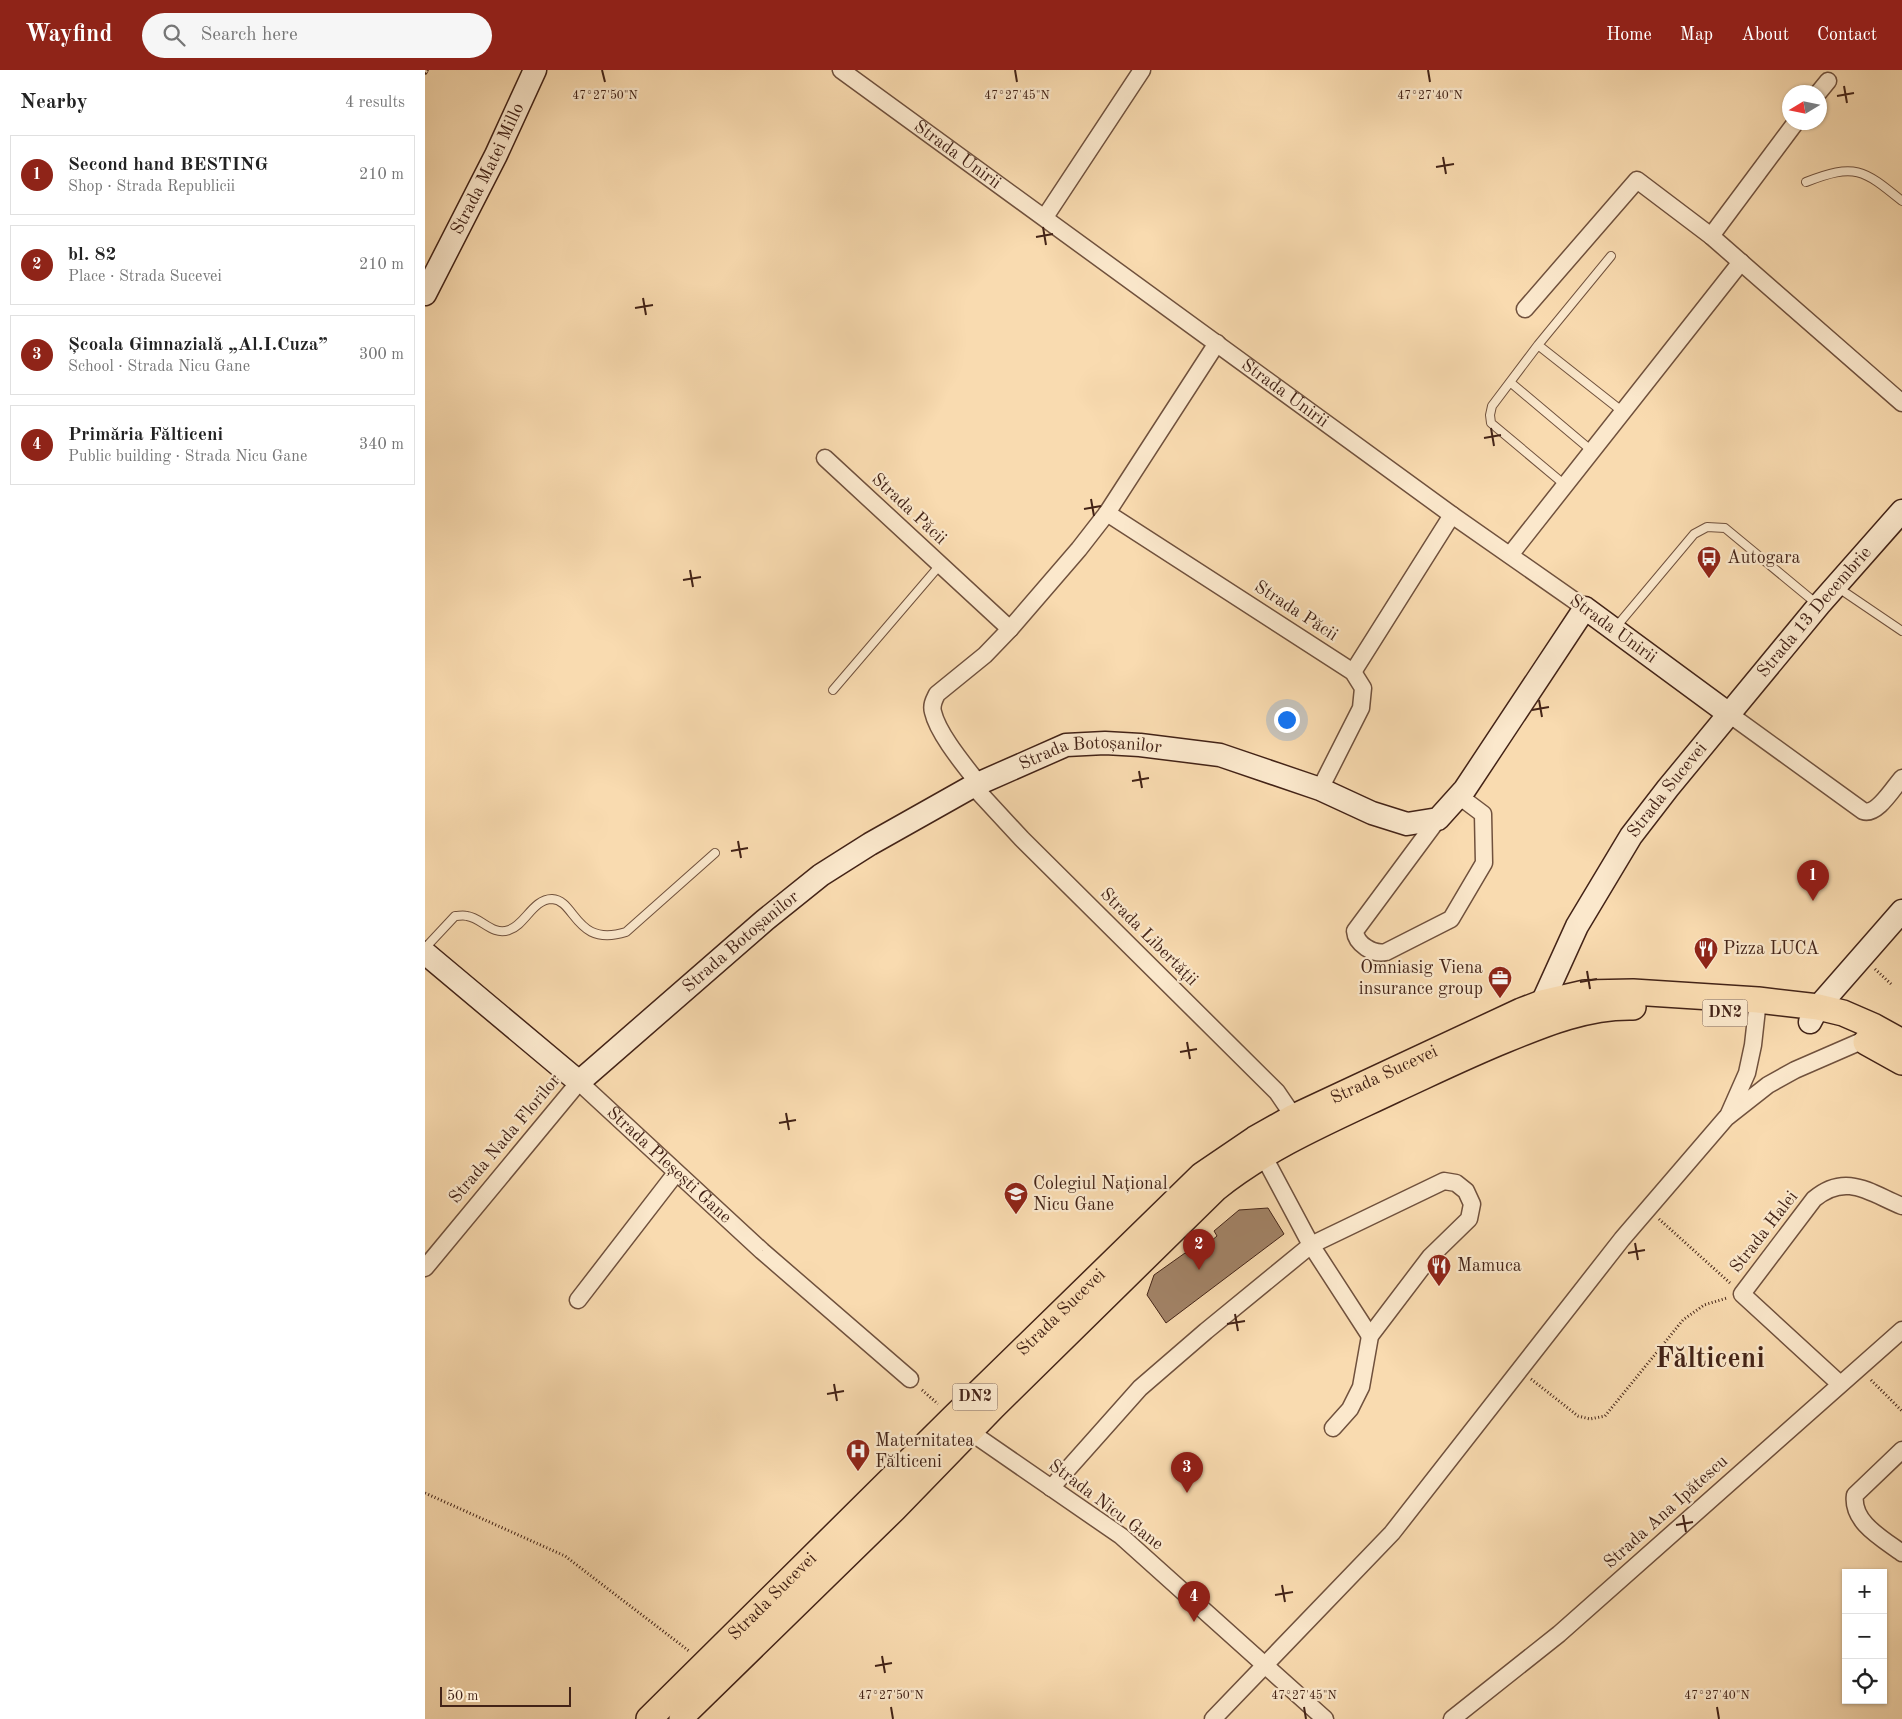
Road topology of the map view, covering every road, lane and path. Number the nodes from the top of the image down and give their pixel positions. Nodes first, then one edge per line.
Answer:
1 (535, 70) edge
2 (841, 70) edge
3 (1141, 70) edge
4 (1791, 130) edge
5 (1806, 182) dead end
6 (1902, 202) edge
7 (1045, 217) junction
8 (1711, 236) junction
9 (1611, 256) dead end
10 (1741, 262) junction
11 (425, 294) edge
12 (1525, 309) dead end
13 (1217, 343) junction
14 (1538, 345) junction
15 (1510, 382) junction
16 (1902, 403) edge
17 (1623, 412) junction
18 (1592, 451) junction
19 (825, 458) dead end
20 (1565, 485) junction
21 (1902, 511) edge
22 (1107, 513) junction
23 (1453, 514) junction
24 (1510, 555) junction
25 (940, 565) junction
26 (1836, 586) junction
27 (1819, 605) junction
28 (1585, 608) junction
29 (1010, 629) junction
30 (1615, 629) junction
31 (1902, 631) edge
32 (1353, 672) junction
33 (833, 690) dead end
34 (1729, 714) junction
35 (1902, 778) edge
36 (976, 785) junction
37 (1320, 789) junction
38 (1459, 796) junction
39 (1438, 819) junction
40 (715, 853) dead end
41 (1902, 911) edge
42 (425, 948) edge
43 (425, 953) edge
44 (1758, 1008) junction
45 (1541, 1014) junction
46 (1814, 1015) junction
47 (1869, 1033) junction
48 (1902, 1042) edge
49 (1902, 1062) edge
50 (579, 1082) junction
51 (1294, 1117) junction
52 (1726, 1118) junction
53 (1263, 1155) junction
54 (676, 1173) junction
55 (1902, 1206) edge
56 (1648, 1208) junction
57 (1311, 1245) junction
58 (425, 1268) edge
59 (1742, 1294) junction
60 (577, 1300) dead end
61 (1902, 1330) edge
62 (1370, 1336) junction
63 (1859, 1368) junction
64 (1521, 1370) junction
65 (910, 1379) joint
66 (1840, 1384) junction
67 (1902, 1412) edge
68 (961, 1424) junction
69 (1333, 1428) dead end
70 (1902, 1450) edge
71 (1051, 1488) junction
72 (425, 1493) edge
73 (886, 1500) junction
74 (1902, 1553) edge
75 (690, 1652) dead end
76 (1265, 1664) junction
77 (649, 1719) edge
78 (682, 1719) edge
79 (1213, 1719) edge
80 (1325, 1719) edge
81 (1452, 1719) edge

1 - 11 street, Strada Matei Millo
2 - 7 street, Strada Unirii
3 - 7 street
4 - 8 street
5 - 6 lane
7 - 13 street, Strada Unirii
8 - 10 street
8 - 12 street
9 - 14 lane
10 - 16 street
10 - 17 street
13 - 22 street
13 - 23 street, Strada Unirii
14 - 15 lane
14 - 17 lane
15 - 18 lane
15 - 20 lane
17 - 18 street
18 - 20 street
19 - 25 street, Strada Păcii
20 - 24 street
21 - 26 street, Strada 13 Decembrie
22 - 29 street
22 - 32 street, Strada Păcii
23 - 24 street, Strada Unirii
23 - 32 street
24 - 28 street, Strada Unirii
25 - 29 street, Strada Păcii
25 - 33 lane
26 - 27 street, Strada 13 Decembrie
26 - 31 lane
27 - 30 lane
27 - 34 street, Strada 13 Decembrie
28 - 30 street, Strada Unirii
28 - 38 street
29 - 36 street
30 - 34 street, Strada Unirii
32 - 37 street
34 - 35 street
34 - 45 street, Strada Sucevei
36 - 37 street, Strada Botoșanilor
36 - 50 street, Strada Botoșanilor
36 - 51 street, Strada Libertății
37 - 39 street, Strada Botoșanilor
38 - 39 street
38 - 39 street
40 - 42 lane
41 - 46 street
43 - 50 street, Strada Pleșești Gane
44 - 45 main road, DN2
44 - 46 main road, DN2
44 - 52 street
45 - 51 main road, Strada Sucevei / DN2
45 - 53 main road, Strada Sucevei / DN2
46 - 47 main road, DN2
47 - 48 main road, DN2
47 - 49 main road, DN2
47 - 52 street
50 - 54 street, Strada Pleșești Gane
50 - 58 street, Strada Nada Florilor
51 - 68 main road, Strada Sucevei / DN2
52 - 56 street
53 - 57 street
53 - 68 main road, Strada Sucevei / DN2
54 - 60 street
54 - 65 street, Strada Pleșești Gane
55 - 59 street, Strada Halei
56 - 59 path
56 - 64 street
57 - 62 street
57 - 62 street
57 - 71 street
59 - 64 path
59 - 66 street
61 - 63 street, Strada Ana Ipătescu
62 - 69 street
63 - 66 street, Strada Ana Ipătescu
63 - 67 path
64 - 76 street
65 - 68 path
66 - 81 street, Strada Ana Ipătescu
68 - 71 street, Strada Nicu Gane
68 - 73 main road, Strada Sucevei / DN2
70 - 74 street
71 - 76 street, Strada Nicu Gane
72 - 75 path
73 - 77 main road, Strada Sucevei / DN2
73 - 78 main road, Strada Sucevei / DN2
76 - 79 street
76 - 80 street, Strada Nicu Gane

